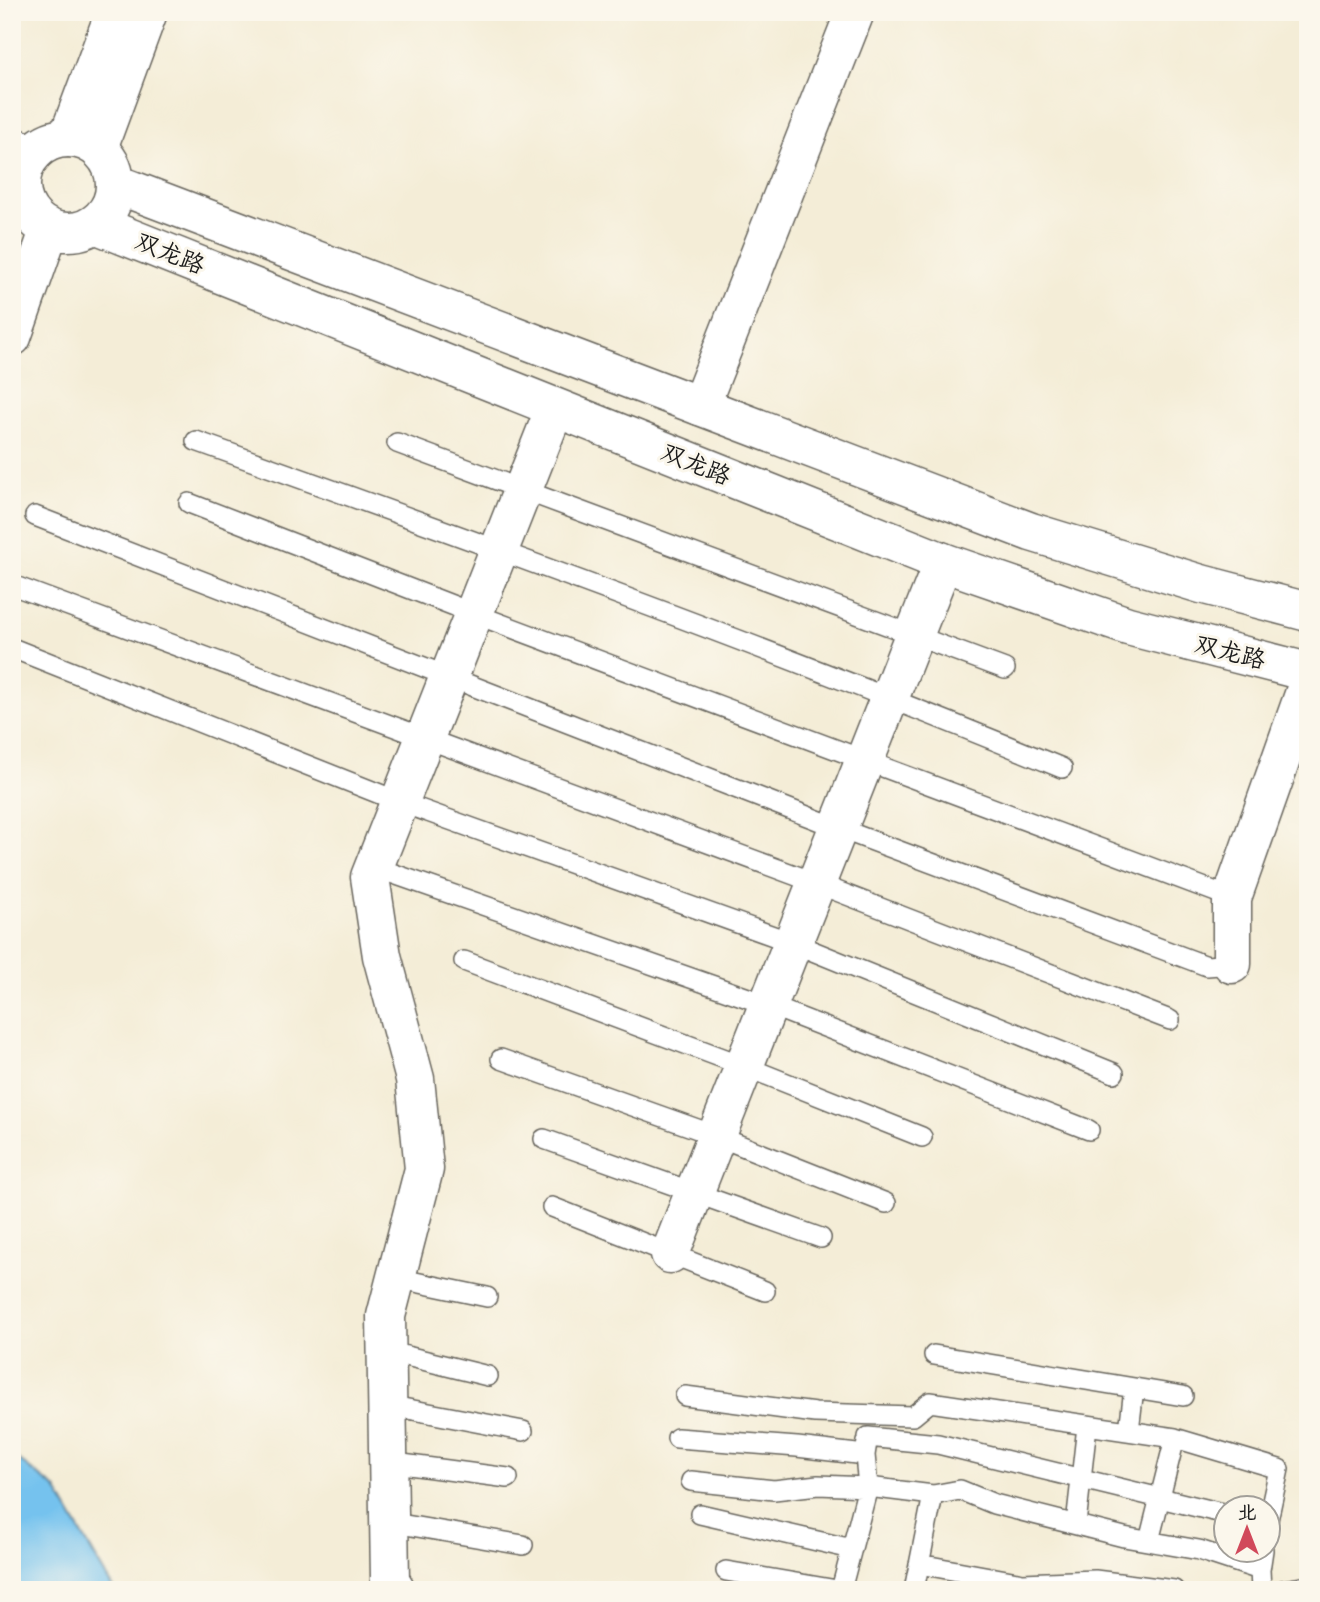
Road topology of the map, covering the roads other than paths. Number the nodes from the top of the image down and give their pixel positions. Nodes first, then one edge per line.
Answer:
1 (115, 12) edge
2 (148, 12) edge
3 (855, 12) edge
4 (83, 143) junction
5 (22, 150) edge
6 (116, 184) junction
7 (30, 214) edge
8 (95, 223) junction
9 (12, 337) edge
10 (700, 407) junction
11 (555, 408) junction
12 (196, 441) dead end
13 (397, 443) dead end
14 (524, 489) junction
15 (189, 502) dead end
16 (35, 516) dead end
17 (500, 550) junction
18 (943, 562) junction
19 (12, 585) edge
20 (1308, 612) edge
21 (475, 614) junction
22 (915, 635) junction
23 (12, 648) edge
24 (1004, 669) dead end
25 (1308, 672) edge
26 (450, 676) junction
27 (1308, 683) edge
28 (890, 697) junction
29 (426, 737) junction
30 (864, 761) junction
31 (1062, 768) dead end
32 (400, 802) junction
33 (838, 828) junction
34 (374, 867) junction
35 (816, 883) junction
36 (1231, 898) junction
37 (793, 943) junction
38 (464, 961) dead end
39 (1231, 964) joint
40 (768, 1005) junction
41 (1170, 1020) dead end
42 (501, 1059) dead end
43 (744, 1066) junction
44 (1114, 1073) dead end
45 (1090, 1130) dead end
46 (717, 1136) junction
47 (922, 1137) dead end
48 (544, 1139) dead end
49 (694, 1194) junction
50 (886, 1203) dead end
51 (552, 1207) dead end
52 (821, 1238) dead end
53 (670, 1254) junction
54 (396, 1278) junction
55 (765, 1291) dead end
56 (487, 1297) dead end
57 (386, 1351) junction
58 (934, 1356) dead end
59 (488, 1376) dead end
60 (1134, 1388) junction
61 (685, 1396) dead end
62 (1183, 1396) dead end
63 (387, 1405) junction
64 (872, 1413) junction
65 (1087, 1426) junction
66 (523, 1431) dead end
67 (1129, 1431) junction
68 (677, 1438) dead end
69 (1175, 1438) junction
70 (866, 1446) junction
71 (387, 1462) junction
72 (508, 1478) dead end
73 (1081, 1479) junction
74 (691, 1481) dead end
75 (868, 1487) junction
76 (1274, 1494) edge
77 (933, 1496) junction
78 (1160, 1498) junction
79 (1212, 1511) edge
80 (700, 1514) dead end
81 (388, 1522) junction
82 (1076, 1524) junction
83 (1149, 1541) junction
84 (523, 1545) dead end
85 (852, 1549) junction
86 (919, 1564) junction
87 (726, 1571) dead end
88 (1261, 1580) edge
89 (1007, 1585) edge
90 (1308, 1586) edge
91 (396, 1590) edge
92 (839, 1590) edge
93 (914, 1590) edge
94 (1174, 1590) edge
95 (1283, 1590) edge

1 - 4 street
2 - 4 street
3 - 10 street
4 - 5 street
4 - 6 street
5 - 7 street
6 - 8 street
6 - 10 street, 双龙路
7 - 8 street
7 - 9 street
8 - 11 street, 双龙路
10 - 20 street, 双龙路
11 - 14 street
11 - 18 street, 双龙路
12 - 17 lane
13 - 14 lane
14 - 17 street
14 - 22 lane
15 - 21 lane
16 - 26 lane
17 - 21 street
17 - 28 lane
18 - 22 street
18 - 25 street, 双龙路
19 - 29 lane
21 - 26 street
21 - 30 lane
22 - 24 lane
22 - 28 street
23 - 32 lane
26 - 29 street
26 - 33 lane
27 - 36 street
28 - 30 street
28 - 31 lane
29 - 32 street
29 - 35 lane
30 - 33 street
30 - 36 lane
32 - 34 street
32 - 37 lane
33 - 35 street
33 - 39 lane
34 - 40 lane
34 - 54 street
35 - 37 street
35 - 41 lane
36 - 39 street
37 - 40 street
37 - 44 lane
38 - 43 lane
40 - 43 street
40 - 45 lane
42 - 46 lane
43 - 46 street
43 - 47 lane
46 - 49 street
46 - 50 lane
48 - 49 lane
49 - 52 lane
49 - 53 street
51 - 53 lane
53 - 55 lane
54 - 56 lane
54 - 57 street
57 - 59 lane
57 - 63 street
58 - 60 lane
60 - 62 lane
60 - 67 lane
61 - 64 lane
63 - 66 lane
63 - 71 street
64 - 65 lane
64 - 70 lane
65 - 67 lane
65 - 73 lane
67 - 69 lane
68 - 70 lane
69 - 76 lane
69 - 78 lane
70 - 73 lane
70 - 75 lane
71 - 72 lane
71 - 81 street
73 - 78 lane
73 - 82 lane
74 - 75 lane
75 - 77 lane
75 - 85 lane
77 - 82 lane
77 - 86 lane
78 - 79 lane
78 - 83 lane
80 - 85 lane
81 - 84 lane
81 - 91 street
82 - 83 lane
83 - 88 lane
85 - 92 lane
86 - 89 lane
86 - 93 lane
87 - 92 lane
89 - 94 lane
90 - 95 lane

